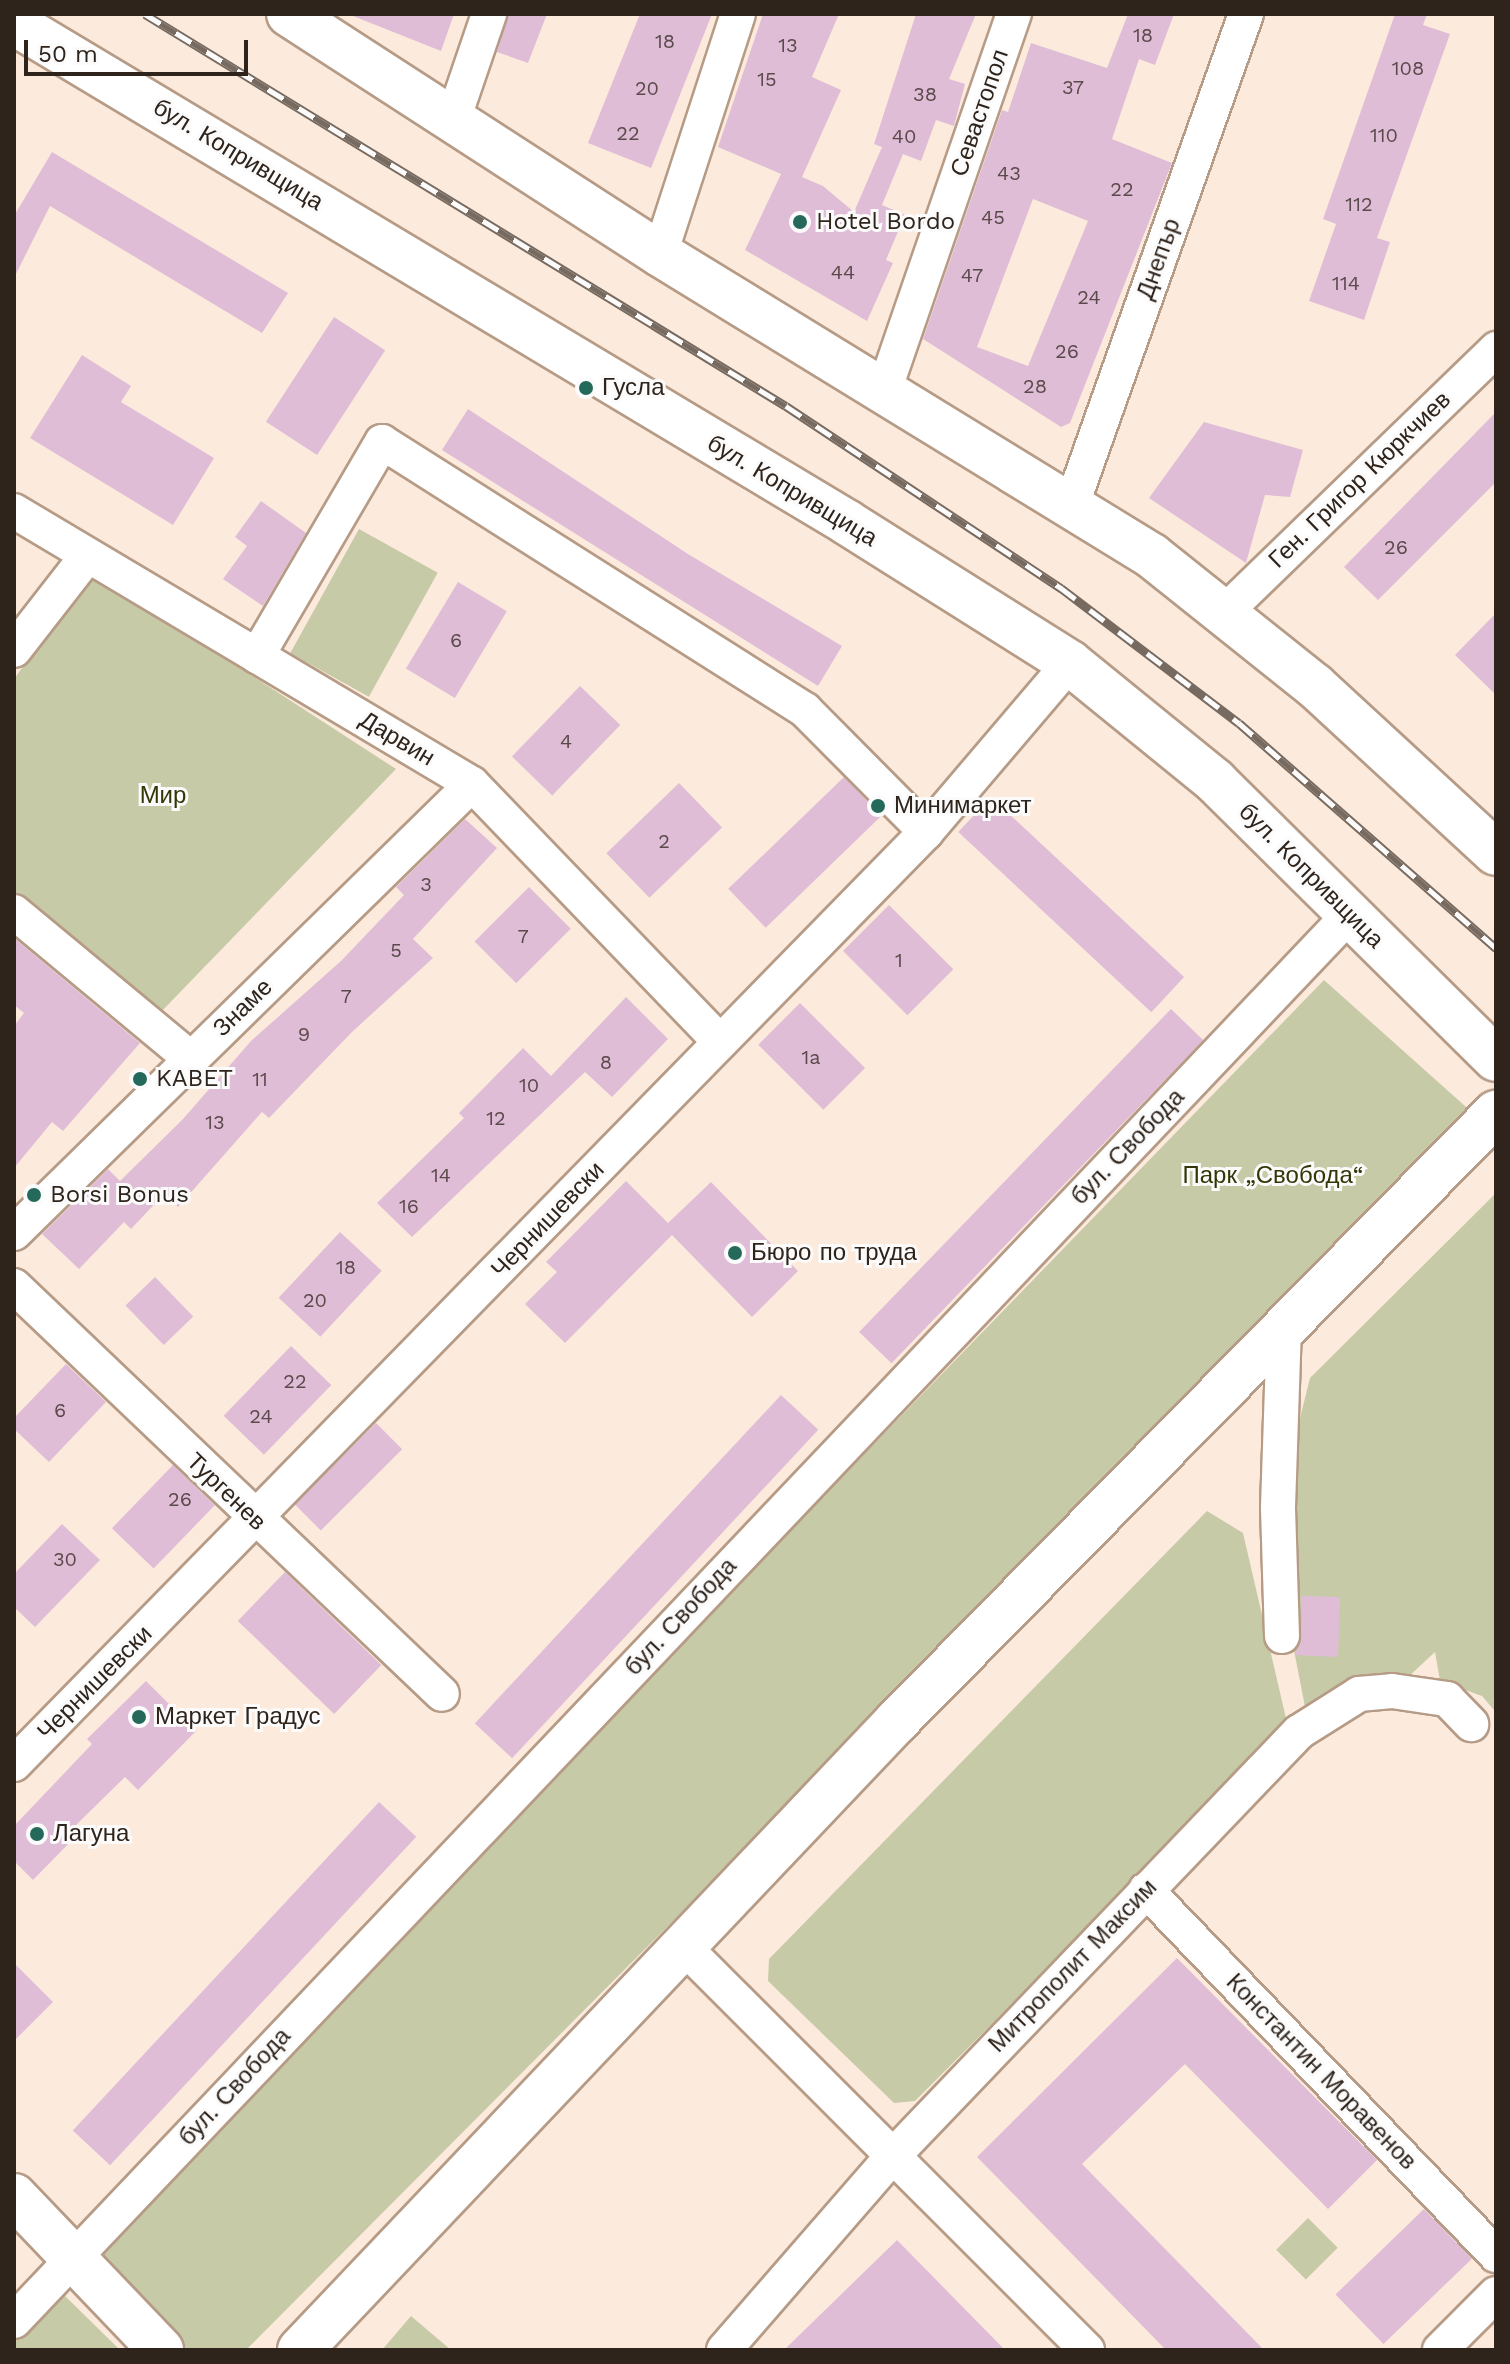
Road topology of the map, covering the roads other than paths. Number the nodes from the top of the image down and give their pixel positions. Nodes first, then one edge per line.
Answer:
1 (289, 14) edge
2 (489, 14) edge
3 (738, 14) edge
4 (1014, 14) edge
5 (1246, 14) edge
6 (25, 32) edge
7 (453, 120) junction
8 (660, 254) junction
9 (1496, 349) edge
10 (883, 394) junction
11 (1072, 504) junction
12 (14, 511) edge
13 (88, 555) junction
14 (1225, 612) junction
15 (14, 650) edge
16 (257, 656) junction
17 (1070, 663) junction
18 (472, 784) junction
19 (926, 832) junction
20 (1496, 853) edge
21 (14, 912) edge
22 (1350, 914) junction
23 (720, 1042) junction
24 (191, 1059) junction
25 (1496, 1059) edge
26 (1496, 1113) edge
27 (14, 1233) edge
28 (14, 1286) edge
29 (1284, 1327) junction
30 (256, 1521) junction
31 (1282, 1636) dead end
32 (442, 1694) dead end
33 (1471, 1724) dead end
34 (14, 1764) edge
35 (1146, 1890) junction
36 (682, 1945) junction
37 (891, 2158) junction
38 (14, 2196) edge
39 (1496, 2255) edge
40 (73, 2260) junction
41 (1496, 2294) edge
42 (14, 2321) edge
43 (161, 2350) edge
44 (300, 2350) edge
45 (724, 2350) edge
46 (1087, 2350) edge
47 (1440, 2350) edge

1 - 7 main road
2 - 7 street
3 - 8 street
4 - 10 street, Севастопол
5 - 11 street, Днепър
6 - 17 main road, бул. Копривщица
7 - 8 main road
8 - 10 main road
9 - 14 street, Ген. Григор Кюркчиев
10 - 11 main road
11 - 14 main road
12 - 13 street, Дарвин
13 - 15 street
13 - 16 street, Дарвин
14 - 20 main road
16 - 18 street, Дарвин
16 - 19 street
17 - 19 street, Чернишевски
17 - 22 main road, бул. Копривщица
18 - 23 street, Дарвин
18 - 24 street, Знаме
19 - 23 street, Чернишевски
21 - 24 street
22 - 25 main road, бул. Копривщица
22 - 40 street, бул. Свобода
23 - 30 street, Чернишевски
24 - 27 street, Знаме
26 - 29 main road
28 - 30 street, Тургенев
29 - 31 street
29 - 36 main road
30 - 32 street, Тургенев
30 - 34 street, Чернишевски
33 - 35 street, Митрополит Максим
35 - 37 street, Митрополит Максим
35 - 39 street, Константин Моравенов
36 - 37 street
36 - 44 main road
37 - 45 street, Митрополит Максим
37 - 46 street
38 - 40 main road
40 - 42 street, бул. Свобода
40 - 43 main road
41 - 47 street

